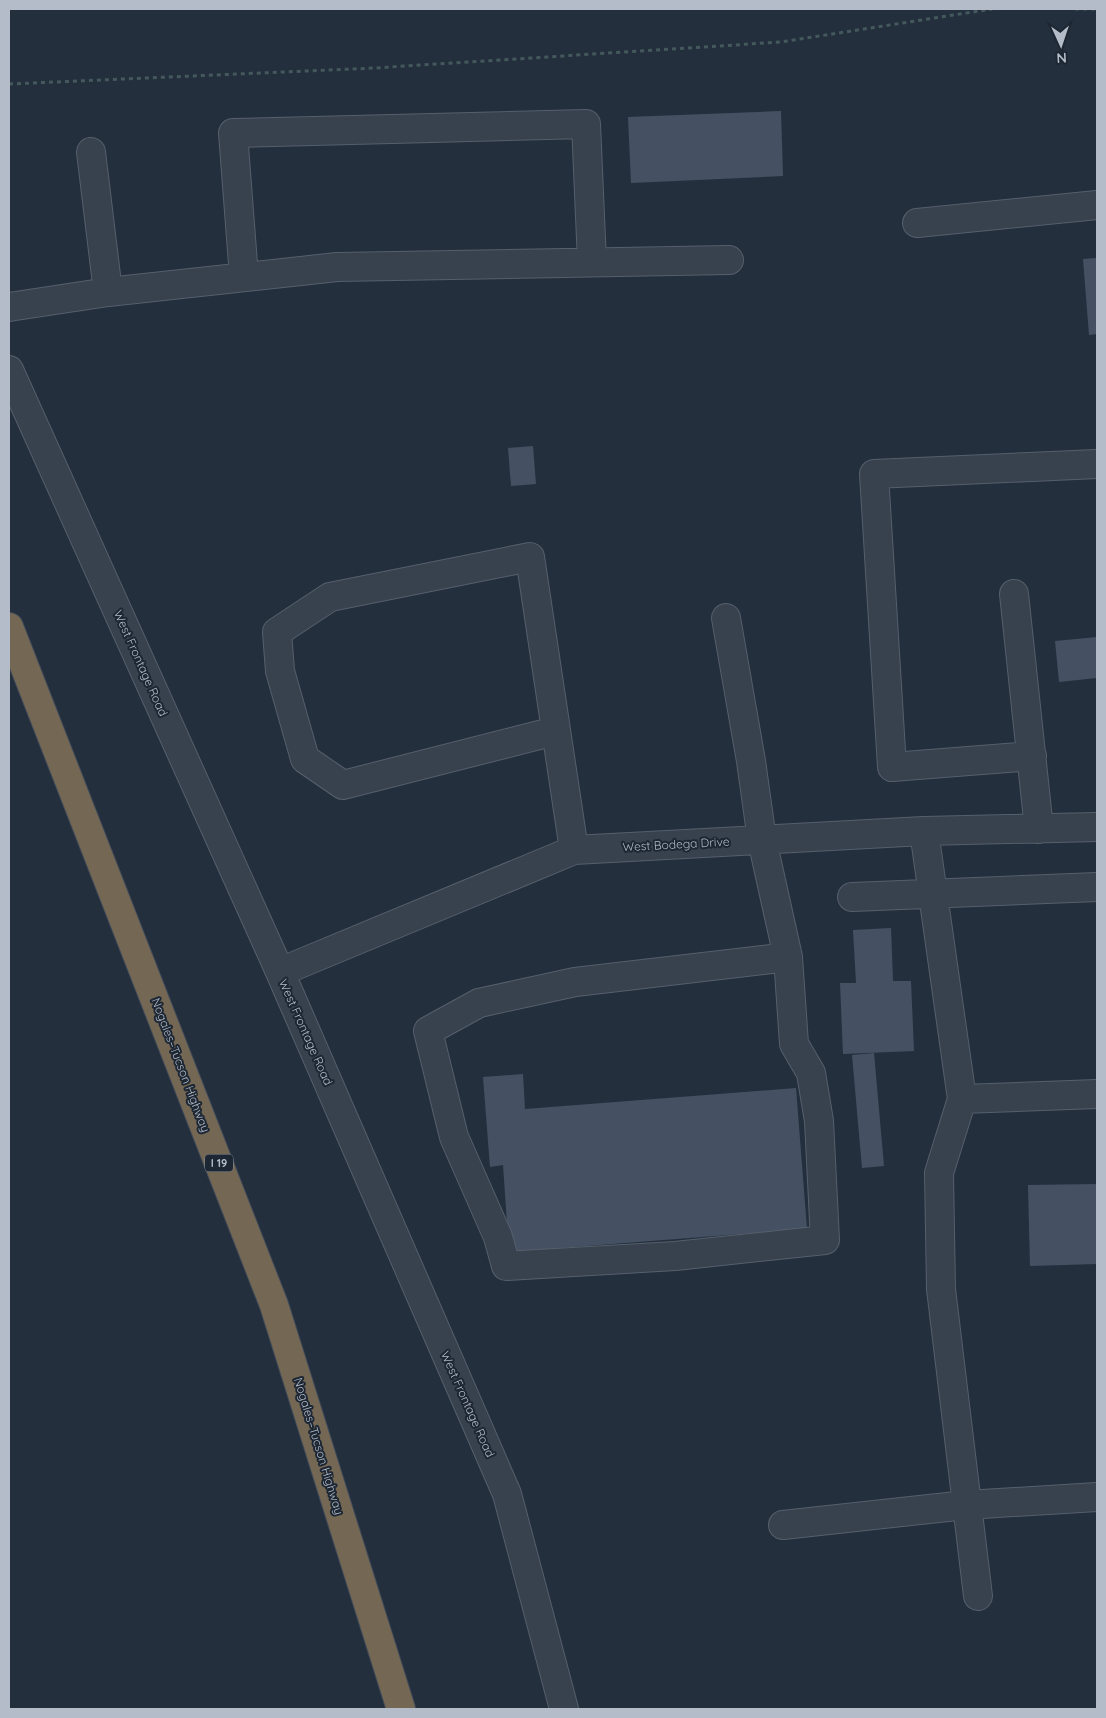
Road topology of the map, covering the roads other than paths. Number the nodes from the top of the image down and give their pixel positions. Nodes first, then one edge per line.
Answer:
1 (91, 152) dead end
2 (1097, 205) edge
3 (918, 223) dead end
4 (729, 260) dead end
5 (592, 262) junction
6 (244, 277) junction
7 (108, 292) junction
8 (9, 307) edge
9 (9, 370) edge
10 (1097, 464) edge
11 (1014, 594) dead end
12 (726, 618) dead end
13 (9, 627) edge
14 (555, 731) junction
15 (1032, 756) junction
16 (1097, 827) edge
17 (1039, 828) junction
18 (924, 831) junction
19 (762, 840) junction
20 (574, 850) junction
21 (1097, 887) edge
22 (931, 894) junction
23 (852, 897) dead end
24 (788, 957) junction
25 (280, 972) junction
26 (1097, 1094) edge
27 (962, 1099) junction
28 (1097, 1497) edge
29 (966, 1505) junction
30 (783, 1525) dead end
31 (978, 1596) dead end
32 (401, 1709) edge
33 (564, 1709) edge

1 - 7 street
2 - 3 street
4 - 5 street
5 - 6 street
5 - 6 street
6 - 7 street
7 - 8 street
9 - 25 street, West Frontage Road
10 - 15 street
11 - 15 street
12 - 19 street
13 - 32 highway, Nogales–Tucson Highway / I 19
14 - 14 street
14 - 20 street
15 - 17 street
16 - 17 street, West Bodega Drive
17 - 18 street, West Bodega Drive
18 - 19 street, West Bodega Drive
18 - 22 street
19 - 20 street, West Bodega Drive
19 - 24 street
20 - 25 street, West Bodega Drive
21 - 22 street
22 - 23 street
22 - 27 street
24 - 24 street
25 - 33 street, West Frontage Road
26 - 27 street
27 - 29 street
28 - 29 street
29 - 30 street
29 - 31 street

